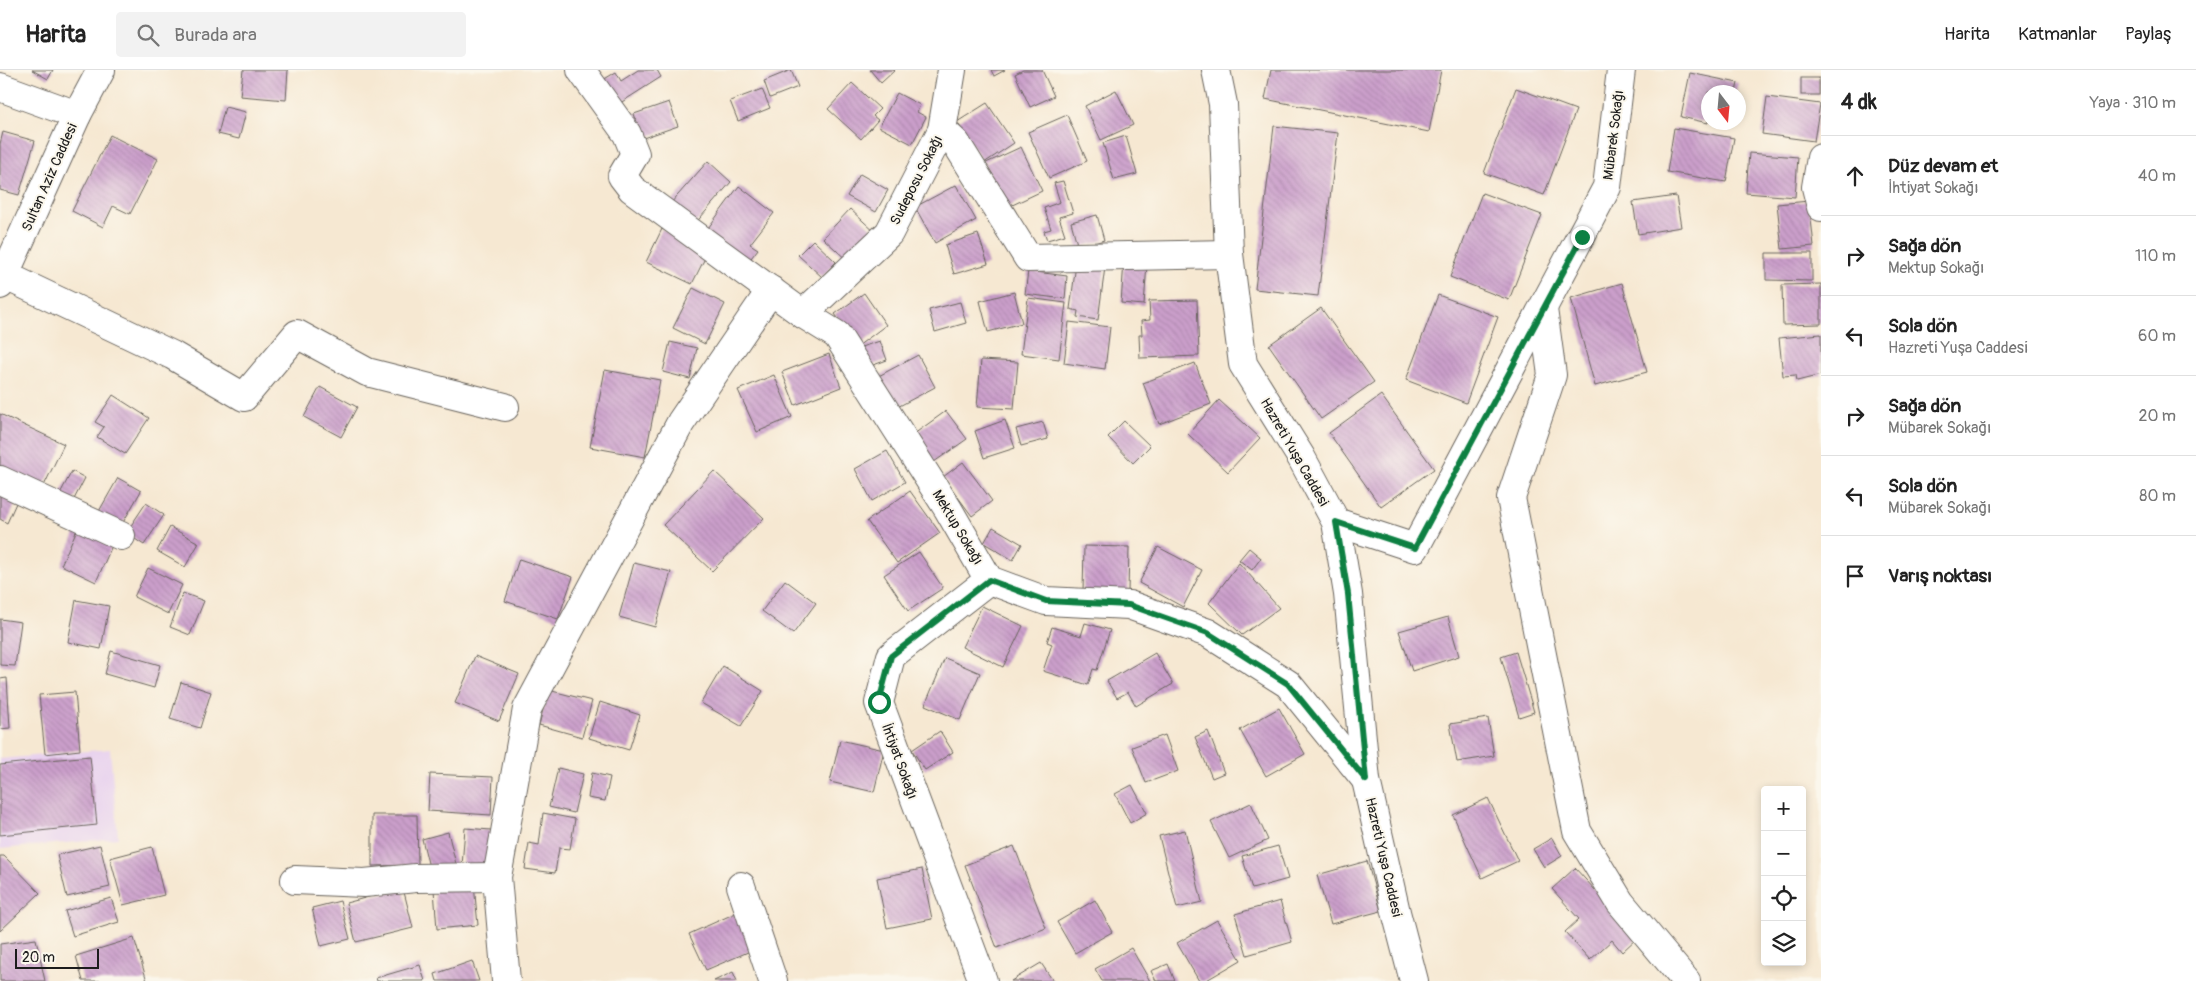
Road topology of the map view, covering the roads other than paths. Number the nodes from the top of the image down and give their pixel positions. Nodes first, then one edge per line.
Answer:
1 (101, 70) edge
2 (581, 70) edge
3 (952, 70) edge
4 (1216, 70) edge
5 (1621, 70) edge
6 (0, 87) edge
7 (77, 115) junction
8 (942, 130) junction
9 (1821, 158) edge
10 (1821, 207) edge
11 (1229, 254) junction
12 (2, 280) edge
13 (771, 290) junction
14 (1543, 309) junction
15 (804, 314) junction
16 (505, 407) dead end
17 (0, 480) edge
18 (1336, 522) junction
19 (120, 536) dead end
20 (989, 580) junction
21 (1366, 780) junction
22 (497, 877) junction
23 (295, 880) dead end
24 (741, 886) dead end
25 (506, 981) edge
26 (773, 981) edge
27 (983, 981) edge
28 (1414, 981) edge
29 (1686, 981) edge

1 - 7 street, Sultan Aziz Caddesi
2 - 13 street, Mektup Sokağı
3 - 8 street, Sudeposu Sokağı
4 - 11 street, Hazreti Yuşa Caddesi
5 - 14 street, Mübarek Sokağı
6 - 7 street
7 - 12 street, Sultan Aziz Caddesi
8 - 11 street
8 - 15 street, Sudeposu Sokağı
9 - 10 street
11 - 18 street, Hazreti Yuşa Caddesi
12 - 16 street
13 - 15 street, Mektup Sokağı
13 - 22 street
14 - 18 street, Mübarek Sokağı
14 - 29 street
15 - 20 street, Mektup Sokağı
17 - 19 street
18 - 21 street, Hazreti Yuşa Caddesi
20 - 21 street, Mektup Sokağı
20 - 27 street, İhtiyat Sokağı
21 - 28 street, Hazreti Yuşa Caddesi
22 - 23 street
22 - 25 street
24 - 26 street

